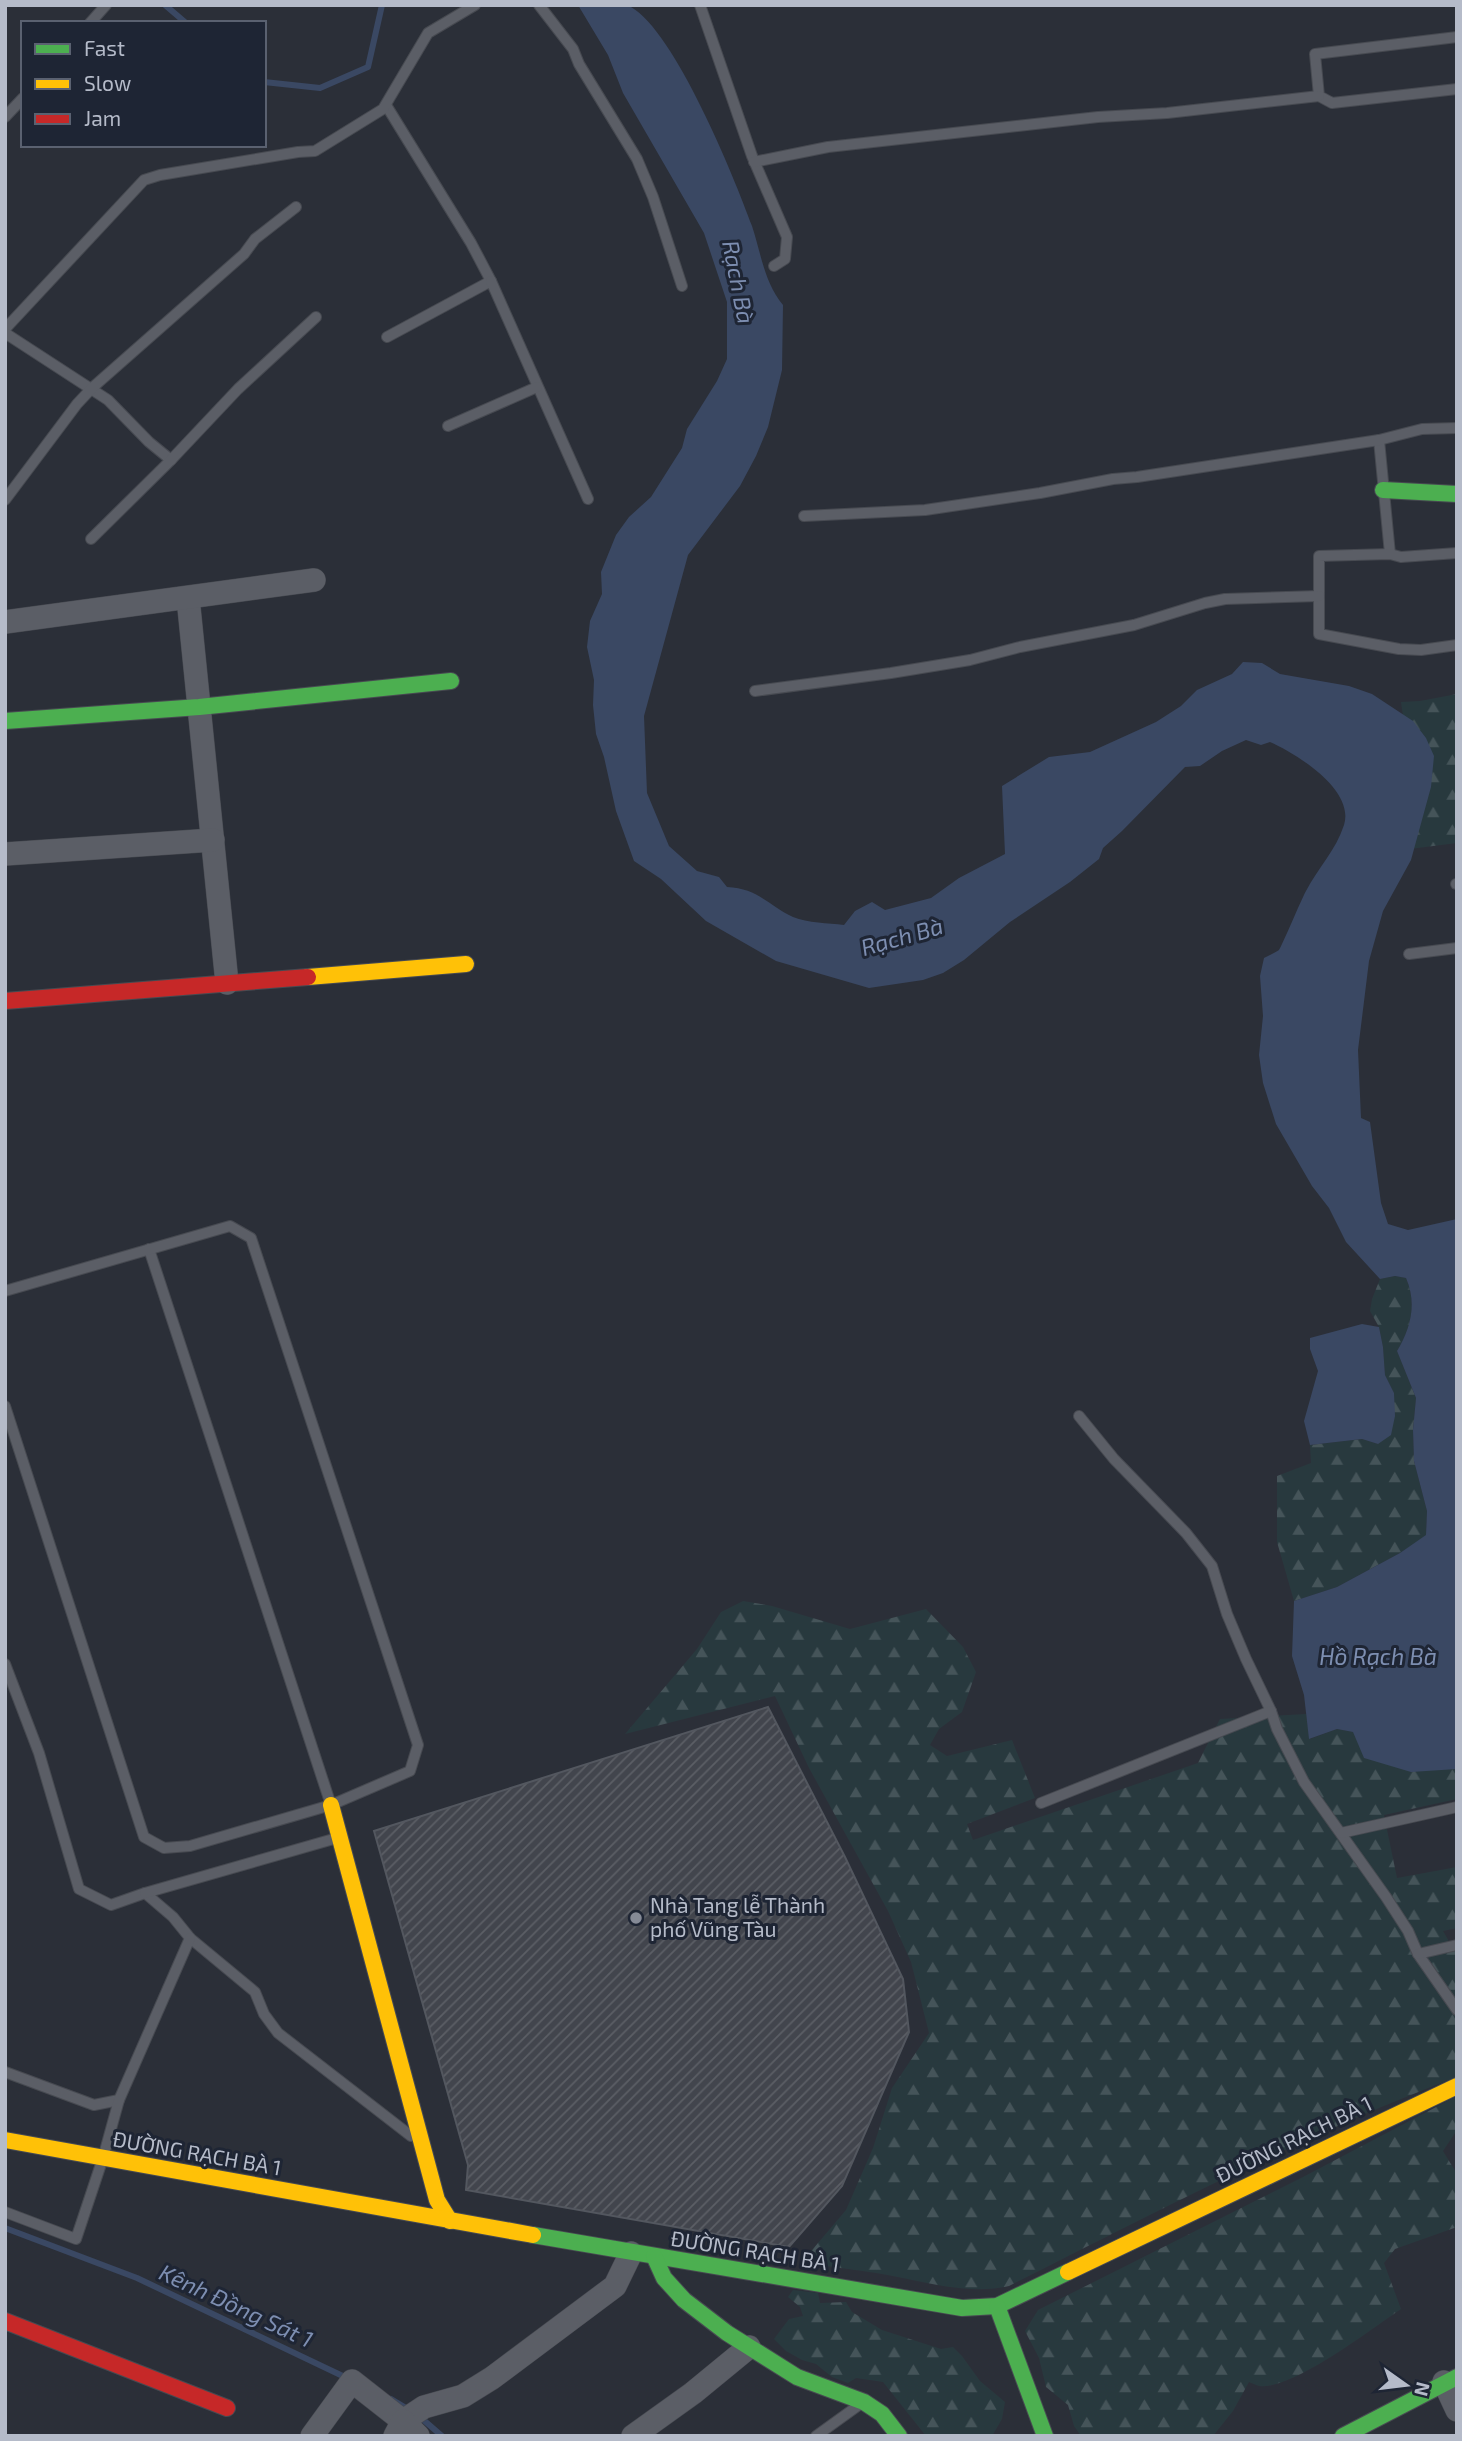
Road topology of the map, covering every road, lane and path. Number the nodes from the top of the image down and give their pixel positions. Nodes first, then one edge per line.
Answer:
1 (106, 5) edge
2 (475, 5) edge
3 (539, 5) edge
4 (701, 5) edge
5 (92, 21) edge
6 (1457, 37) edge
7 (1457, 89) edge
8 (1319, 96) junction
9 (21, 100) edge
10 (386, 105) junction
11 (5, 117) edge
12 (754, 162) junction
13 (296, 207) dead end
14 (774, 266) dead end
15 (491, 281) junction
16 (682, 286) dead end
17 (316, 317) dead end
18 (5, 331) edge
19 (387, 337) dead end
20 (537, 387) junction
21 (92, 388) junction
22 (448, 426) dead end
23 (1457, 428) edge
24 (1378, 440) junction
25 (171, 460) junction
26 (1383, 490) junction
27 (1457, 494) edge
28 (588, 499) dead end
29 (5, 500) edge
30 (804, 516) dead end
31 (91, 539) dead end
32 (1457, 553) edge
33 (1390, 554) junction
34 (314, 580) dead end
35 (1320, 596) junction
36 (188, 598) junction
37 (5, 622) edge
38 (1457, 645) edge
39 (451, 681) dead end
40 (755, 691) dead end
41 (199, 707) junction
42 (5, 721) edge
43 (213, 840) junction
44 (5, 855) edge
45 (1457, 948) edge
46 (1409, 954) dead end
47 (467, 964) dead end
48 (227, 983) junction
49 (5, 1001) edge
50 (149, 1249) junction
51 (5, 1291) edge
52 (5, 1406) edge
53 (1079, 1416) dead end
54 (5, 1664) edge
55 (1272, 1711) junction
56 (1041, 1803) dead end
57 (331, 1805) junction
58 (1457, 1807) edge
59 (1341, 1833) junction
60 (340, 1837) junction
61 (145, 1893) junction
62 (190, 1938) junction
63 (1457, 1945) edge
64 (1418, 1954) junction
65 (1457, 2010) edge
66 (5, 2071) edge
67 (1457, 2086) edge
68 (119, 2100) junction
69 (5, 2140) edge
70 (423, 2144) junction
71 (103, 2158) junction
72 (5, 2212) edge
73 (450, 2221) junction
74 (643, 2255) junction
75 (997, 2306) junction
76 (5, 2321) edge
77 (749, 2347) junction
78 (1451, 2379) edge
79 (864, 2402) junction
80 (227, 2409) dead end
81 (1457, 2410) edge
82 (411, 2423) edge
83 (312, 2436) edge
84 (633, 2436) edge
85 (816, 2436) edge
86 (900, 2436) edge
87 (1045, 2436) edge
88 (1343, 2436) edge

1 - 5 lane
2 - 10 lane
3 - 16 lane
4 - 12 lane
6 - 8 lane
7 - 8 lane
8 - 12 lane
9 - 11 lane
10 - 15 lane
10 - 18 lane
12 - 14 lane
13 - 21 lane
15 - 19 lane
15 - 20 lane
17 - 25 lane
18 - 21 lane
20 - 22 lane
20 - 28 lane
21 - 25 lane
21 - 29 lane
23 - 24 lane
24 - 26 lane
24 - 30 lane
25 - 31 lane
26 - 27 street
26 - 33 lane
32 - 33 lane
33 - 35 lane
34 - 36 street
35 - 38 lane
35 - 40 lane
36 - 37 street
36 - 41 street
39 - 41 street
41 - 42 street
41 - 43 street
43 - 44 street
43 - 48 street
45 - 46 lane
47 - 48 street
48 - 49 street
50 - 51 lane
50 - 57 lane
50 - 57 lane
52 - 57 lane
53 - 55 lane
54 - 61 lane
55 - 56 lane
55 - 59 lane
57 - 60 street
58 - 59 lane
59 - 64 lane
60 - 61 lane
60 - 70 street
61 - 62 lane
62 - 68 lane
62 - 70 lane
63 - 64 lane
64 - 65 lane
66 - 68 lane
67 - 75 street, ĐƯỜNG RẠCH BÀ 1
68 - 71 lane
69 - 71 street, ĐƯỜNG RẠCH BÀ 1
70 - 73 street
71 - 72 lane
71 - 73 street, ĐƯỜNG RẠCH BÀ 1
73 - 74 street, ĐƯỜNG RẠCH BÀ 1
74 - 75 street, ĐƯỜNG RẠCH BÀ 1
74 - 77 street
74 - 82 street
75 - 87 street
76 - 80 street
77 - 79 street
77 - 84 street
78 - 81 street
78 - 88 street
79 - 85 lane
79 - 86 street
82 - 83 street

